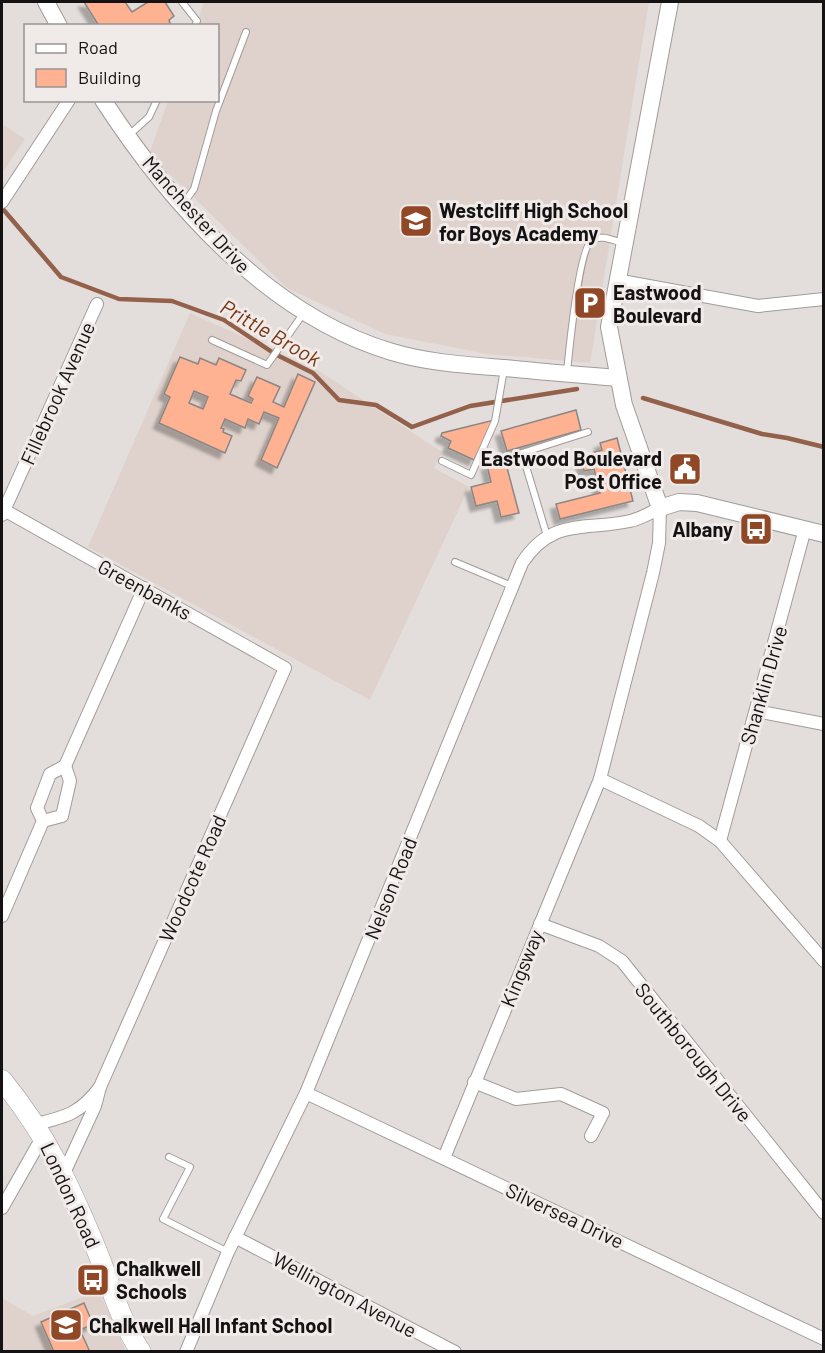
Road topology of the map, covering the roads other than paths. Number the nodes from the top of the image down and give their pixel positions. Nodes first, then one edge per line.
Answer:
1 (46, 2) edge
2 (182, 2) edge
3 (670, 2) edge
4 (58, 24) edge
5 (196, 24) edge
6 (246, 32) dead end
7 (68, 102) edge
8 (104, 102) edge
9 (156, 102) edge
10 (128, 136) junction
11 (2, 202) edge
12 (183, 204) junction
13 (624, 243) junction
14 (616, 280) junction
15 (824, 299) edge
16 (97, 304) dead end
17 (304, 313) junction
18 (212, 340) dead end
19 (504, 368) junction
20 (567, 375) junction
21 (618, 378) junction
22 (588, 432) dead end
23 (442, 461) dead end
24 (660, 508) junction
25 (3, 513) edge
26 (805, 529) junction
27 (824, 534) edge
28 (547, 536) junction
29 (455, 562) dead end
30 (512, 586) junction
31 (144, 588) junction
32 (285, 668) joint
33 (756, 711) junction
34 (824, 724) edge
35 (65, 766) junction
36 (600, 779) junction
37 (43, 821) junction
38 (720, 841) junction
39 (2, 916) edge
40 (540, 924) junction
41 (824, 961) edge
42 (2, 1080) edge
43 (474, 1082) junction
44 (100, 1087) junction
45 (306, 1093) junction
46 (40, 1130) junction
47 (591, 1136) dead end
48 (169, 1156) dead end
49 (444, 1158) junction
50 (64, 1173) junction
51 (2, 1208) edge
52 (824, 1213) edge
53 (236, 1237) junction
54 (228, 1252) junction
55 (824, 1339) edge
56 (141, 1352) edge
57 (186, 1352) edge
58 (455, 1352) edge

1 - 4 street
2 - 5 lane
3 - 13 street
6 - 12 lane
7 - 11 street
8 - 10 street, Manchester Drive
9 - 10 lane
10 - 12 street, Manchester Drive
12 - 17 street, Manchester Drive
13 - 14 street
13 - 20 lane
14 - 15 street
14 - 21 street
16 - 25 street, Fillebrook Avenue
17 - 18 lane
17 - 19 street, Manchester Drive
19 - 20 street, Manchester Drive
19 - 23 lane
20 - 21 street, Manchester Drive
21 - 24 street
22 - 28 lane
24 - 26 street
24 - 28 street, Nelson Road
24 - 36 street
25 - 31 street, Greenbanks
26 - 27 street
26 - 33 street, Shanklin Drive
28 - 30 street, Nelson Road
29 - 30 lane
30 - 45 street, Nelson Road
31 - 32 street, Greenbanks
31 - 35 street
32 - 44 street, Woodcote Road
33 - 34 street
33 - 38 street, Shanklin Drive
35 - 37 street
35 - 37 street
36 - 38 street
36 - 40 street, Kingsway
37 - 39 street
38 - 41 street
40 - 43 street, Kingsway
40 - 52 street, Southborough Drive
42 - 46 main road, London Road
43 - 47 street
43 - 49 street, Kingsway
44 - 46 street, Woodcote Road
44 - 50 street, Woodcote Road
45 - 49 street, Silversea Drive
45 - 53 street, Nelson Road
46 - 50 main road, London Road
46 - 51 street
48 - 54 lane
49 - 55 street, Silversea Drive
50 - 56 main road, London Road
53 - 54 street, Nelson Road
53 - 58 street, Wellington Avenue
54 - 57 street, Nelson Road

